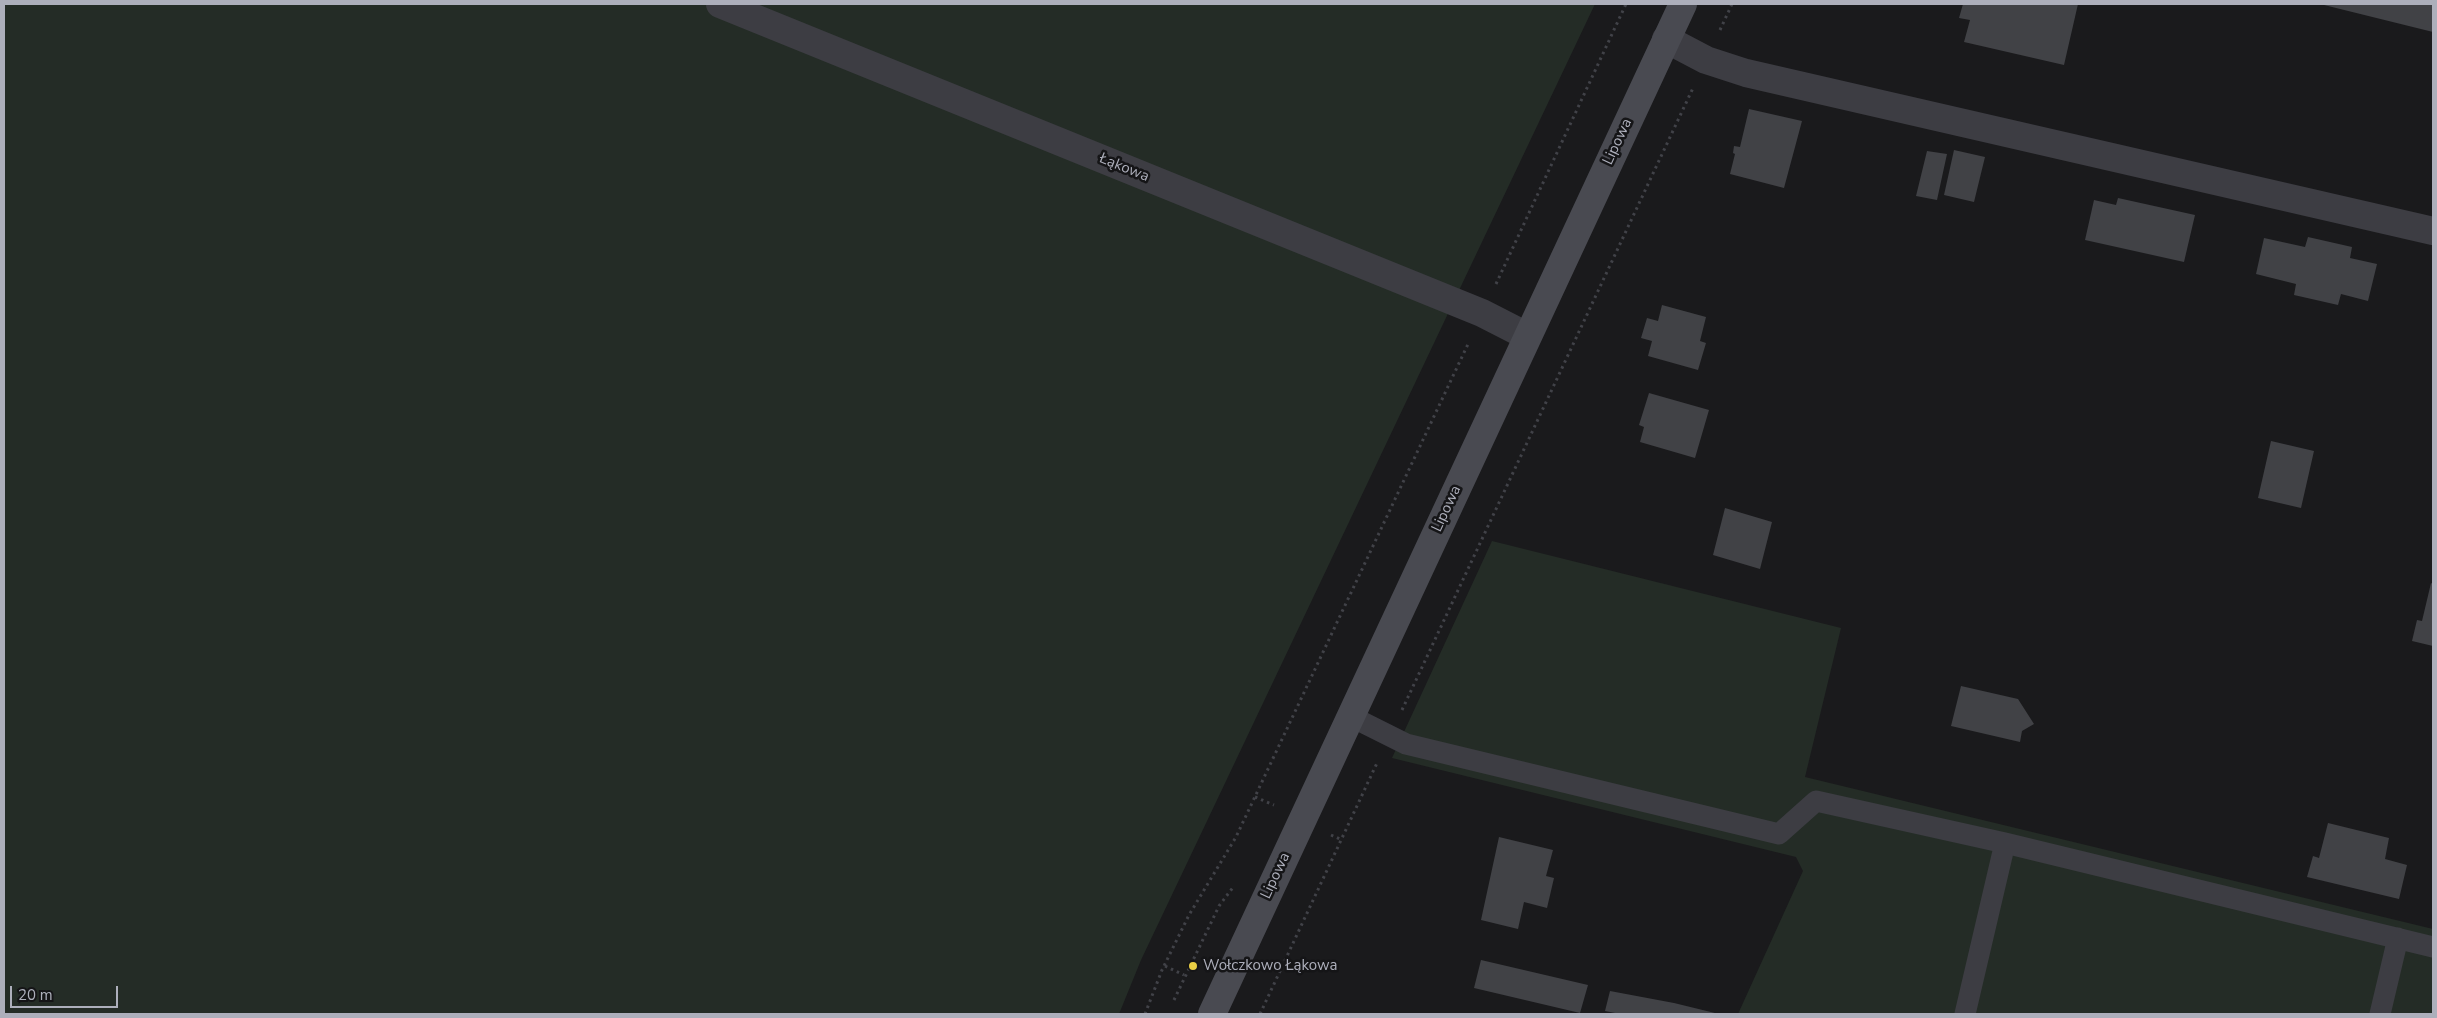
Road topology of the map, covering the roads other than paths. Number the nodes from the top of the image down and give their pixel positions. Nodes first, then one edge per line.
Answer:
1 (720, 4) edge
2 (1683, 4) edge
3 (1666, 39) junction
4 (2433, 230) edge
5 (1528, 336) junction
6 (1350, 716) junction
7 (2005, 844) junction
8 (2398, 938) junction
9 (2433, 947) edge
10 (1212, 1014) edge
11 (1965, 1014) edge
12 (2380, 1014) edge

1 - 5 street, Łąkowa
2 - 3 street, Lipowa
3 - 4 street
3 - 5 street, Lipowa
5 - 6 street, Lipowa
6 - 7 lane
6 - 10 street, Lipowa
7 - 8 lane
7 - 11 lane
8 - 9 lane
8 - 12 lane

